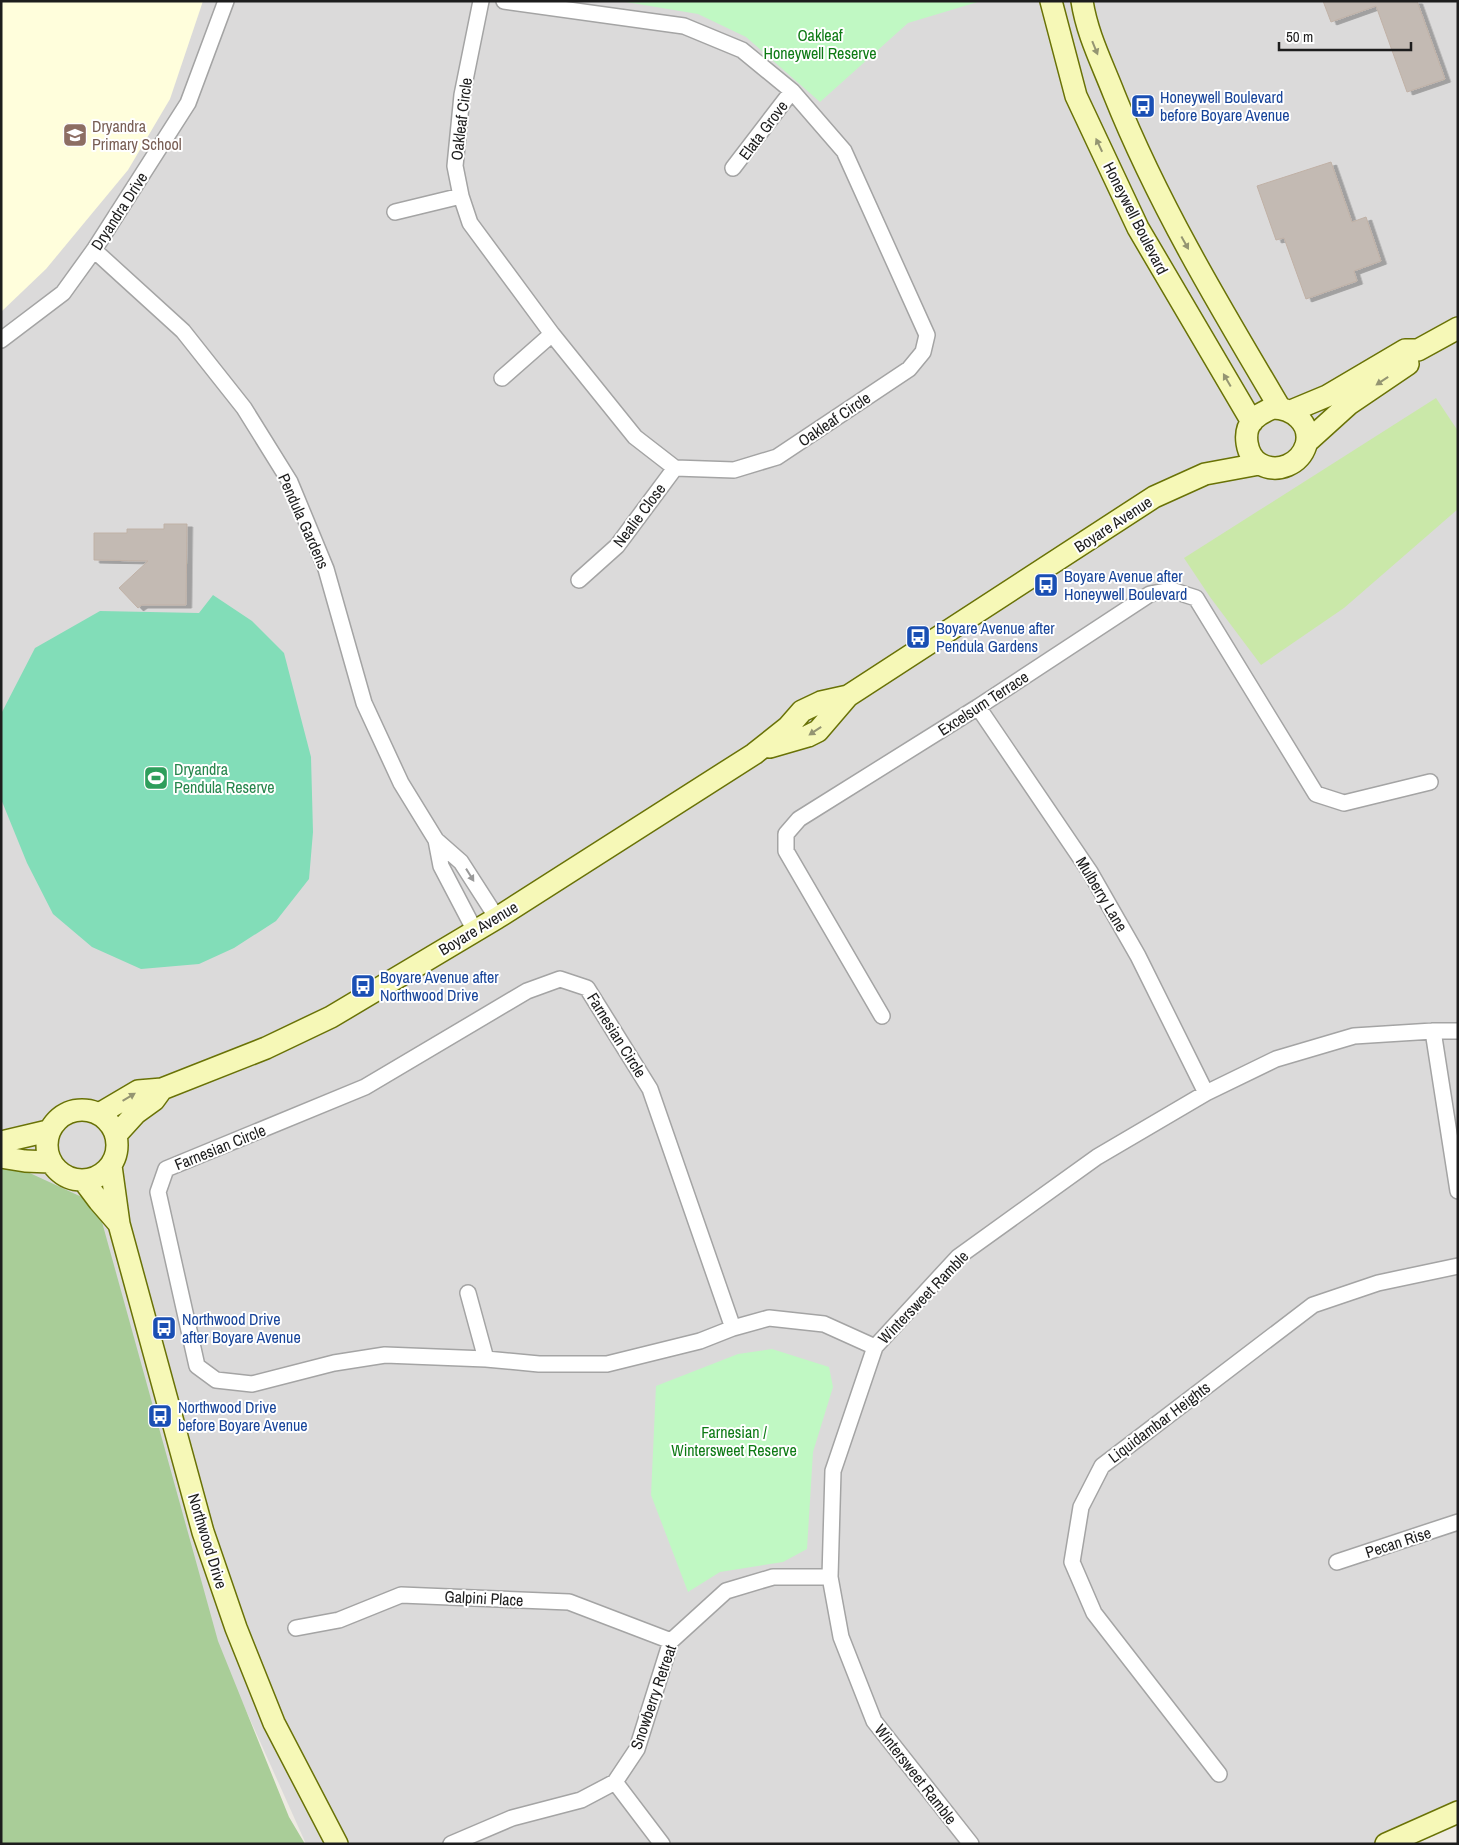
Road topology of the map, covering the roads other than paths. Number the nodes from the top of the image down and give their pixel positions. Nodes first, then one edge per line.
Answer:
1 (226, 1) edge
2 (481, 1) edge
3 (504, 1) edge
4 (1051, 1) edge
5 (1082, 1) edge
6 (792, 91) junction
7 (733, 168) dead end
8 (461, 196) junction
9 (1167, 210) junction
10 (396, 212) dead end
11 (1138, 228) junction
12 (94, 250) junction
13 (1458, 328) edge
14 (552, 334) junction
15 (1, 340) edge
16 (1418, 350) junction
17 (502, 378) dead end
18 (1286, 410) junction
19 (1249, 431) junction
20 (1307, 442) junction
21 (1259, 464) junction
22 (675, 468) junction
23 (1205, 474) junction
24 (579, 580) dead end
25 (978, 707) junction
26 (1430, 782) dead end
27 (436, 840) junction
28 (497, 918) junction
29 (475, 931) junction
30 (882, 1016) dead end
31 (1433, 1031) junction
32 (1458, 1031) edge
33 (162, 1089) junction
34 (1206, 1093) junction
35 (99, 1114) junction
36 (48, 1132) junction
37 (116, 1135) junction
38 (1, 1142) edge
39 (1, 1156) edge
40 (50, 1162) junction
41 (111, 1166) junction
42 (84, 1180) junction
43 (1458, 1191) edge
44 (119, 1224) junction
45 (1458, 1266) edge
46 (468, 1293) dead end
47 (734, 1328) junction
48 (875, 1347) junction
49 (486, 1359) junction
50 (1458, 1522) edge
51 (1338, 1562) dead end
52 (830, 1577) junction
53 (296, 1628) dead end
54 (671, 1641) junction
55 (1219, 1774) dead end
56 (615, 1782) junction
57 (1458, 1812) edge
58 (337, 1844) edge
59 (451, 1844) edge
60 (662, 1844) edge
61 (971, 1844) edge
62 (1386, 1844) edge

1 - 12 street, Dryandra Drive
2 - 8 street, Oakleaf Circle
3 - 6 street, Oakleaf Circle
11 -> 4 street, Honeywell Boulevard
5 -> 9 street, Honeywell Boulevard
6 - 7 street, Elata Grove
6 - 22 street, Oakleaf Circle
8 - 10 street
8 - 14 street, Oakleaf Circle
9 - 11 street
9 -> 18 street, Honeywell Boulevard
19 -> 11 street, Honeywell Boulevard
12 - 15 street, Dryandra Drive
12 - 27 street, Pendula Gardens
13 - 16 street
14 - 17 street
14 - 22 street, Oakleaf Circle
16 - 18 street
16 -> 20 street
18 - 19 street
18 - 20 street
19 - 21 street
19 - 23 street, Boyare Avenue
20 - 21 street
21 - 23 street, Boyare Avenue
22 - 24 street, Nealie Close
23 - 28 street, Boyare Avenue
25 - 26 street, Excelsum Terrace
25 - 30 street, Excelsum Terrace
25 - 34 street, Mulberry Lane
27 -> 28 street, Pendula Gardens
27 - 29 street, Pendula Gardens
28 - 29 street, Boyare Avenue
29 - 33 street, Boyare Avenue
31 - 32 street, Wintersweet Ramble
31 - 34 street, Wintersweet Ramble
31 - 43 street
35 -> 33 street, Boyare Avenue
33 - 37 street, Boyare Avenue
34 - 48 street, Wintersweet Ramble
35 - 36 street
35 - 37 street
36 - 38 street
36 - 40 street
37 - 41 street
39 - 40 street
40 - 42 street
41 - 42 street
41 - 44 street, Northwood Drive
42 - 44 street, Northwood Drive
44 - 58 street, Northwood Drive
45 - 55 street, Liquidambar Heights
46 - 49 street
47 - 48 street, Farnesian Circle
47 - 49 street, Farnesian Circle
47 - 49 street, Farnesian Circle
48 - 52 street, Wintersweet Ramble
50 - 51 street, Pecan Rise
52 - 54 street, Snowberry Retreat
52 - 61 street, Wintersweet Ramble
53 - 54 street, Galpini Place
54 - 56 street, Snowberry Retreat
56 - 59 street, Snowberry Retreat
56 - 60 street
57 - 62 street

